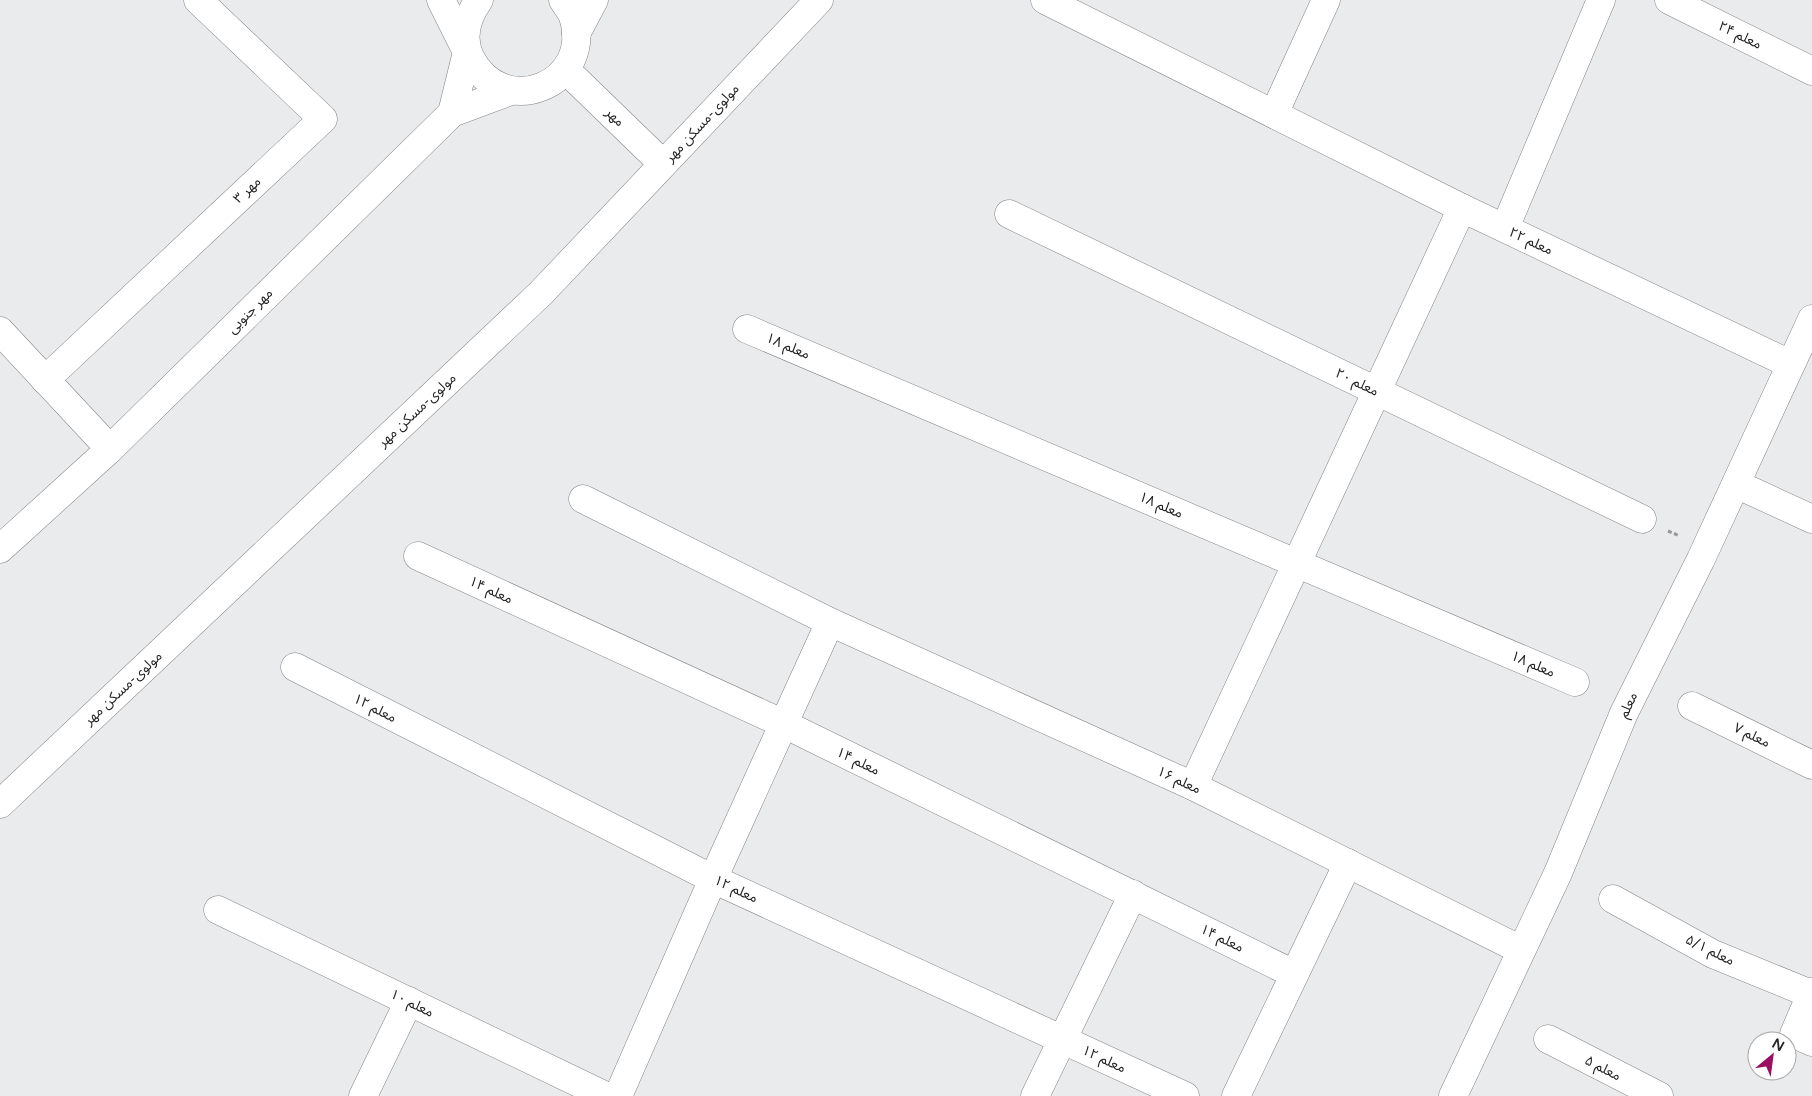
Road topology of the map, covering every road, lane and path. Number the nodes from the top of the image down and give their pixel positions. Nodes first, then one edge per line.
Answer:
1 (198, 0) edge
2 (441, 0) edge
3 (479, 0) edge
4 (563, 0) edge
5 (594, 0) edge
6 (819, 0) edge
7 (1045, 0) edge
8 (1326, 0) edge
9 (1601, 0) edge
10 (1668, 0) edge
11 (576, 34) junction
12 (468, 52) junction
13 (566, 70) junction
14 (1812, 71) edge
15 (511, 91) junction
16 (452, 112) junction
17 (1274, 114) junction
18 (664, 164) junction
19 (1462, 208) junction
20 (1009, 214) dead end
21 (1505, 228) junction
22 (1812, 319) edge
23 (747, 329) dead end
24 (0, 331) edge
25 (1790, 364) junction
26 (45, 380) junction
27 (1377, 392) junction
28 (110, 449) junction
29 (1736, 484) junction
30 (583, 499) dead end
31 (1642, 519) joint
32 (1812, 519) edge
33 (1706, 548) junction
34 (0, 549) edge
35 (418, 556) dead end
36 (1296, 563) junction
37 (830, 622) junction
38 (295, 667) dead end
39 (1575, 682) dead end
40 (1692, 706) dead end
41 (784, 724) junction
42 (1812, 765) edge
43 (1193, 786) junction
44 (0, 804) edge
45 (1348, 863) junction
46 (713, 879) junction
47 (1133, 894) junction
48 (1613, 900) dead end
49 (218, 910) dead end
50 (1521, 950) junction
51 (1294, 974) junction
52 (1811, 993) edge
53 (409, 1001) junction
54 (1062, 1039) junction
55 (1548, 1039) dead end
56 (1812, 1042) edge
57 (363, 1096) edge
58 (606, 1096) edge
59 (618, 1096) edge
60 (1035, 1096) edge
61 (1185, 1096) edge
62 (1236, 1096) edge
63 (1454, 1096) edge
64 (1659, 1096) edge

1 - 26 street, مهر ۳
2 - 12 street
3 - 12 street
4 - 11 street
5 - 11 street
6 - 18 street, مولوی-مسکن مهر
7 - 17 street, معلم ۲۲
8 - 17 street
9 - 21 street
10 - 14 street, معلم ۲۴
11 - 13 street
12 - 15 street
12 - 16 street
13 - 15 street
13 - 18 street, مهر
15 - 16 street, مهر جنوبی
16 - 28 street, مهر جنوبی
17 - 19 street, معلم ۲۲
18 - 44 street, مولوی-مسکن مهر
19 - 21 street, معلم ۲۲
19 - 27 street
20 - 27 street, معلم ۲۰
21 - 25 street, معلم ۲۲
22 - 25 street, معلم
23 - 36 street, معلم ۱۸
24 - 26 street
25 - 29 street, معلم
26 - 28 street
27 - 31 street, معلم ۲۰
27 - 36 street
28 - 34 street, مهر جنوبی
29 - 32 street
29 - 33 street, معلم
30 - 37 street, معلم ۱۶
31 - 33 path
33 - 50 street, معلم
35 - 41 street, معلم ۱۴
36 - 39 street, معلم ۱۸
36 - 43 street
37 - 41 street
37 - 43 street, معلم ۱۶
38 - 46 street, معلم ۱۲
40 - 42 street, معلم ۷
41 - 46 street
41 - 47 street, معلم ۱۴
43 - 45 street, معلم ۱۶
45 - 50 street, معلم ۱۶
45 - 51 street
46 - 54 street, معلم ۱۲
46 - 59 street
47 - 51 street, معلم ۱۴
47 - 54 street
48 - 52 street, معلم ۵/۱
49 - 53 street, معلم ۱۰
50 - 63 street, معلم
51 - 62 street
52 - 56 street
53 - 57 street
53 - 58 street, معلم ۱۰
54 - 60 street
54 - 61 street, معلم ۱۲
55 - 64 street, معلم ۵

